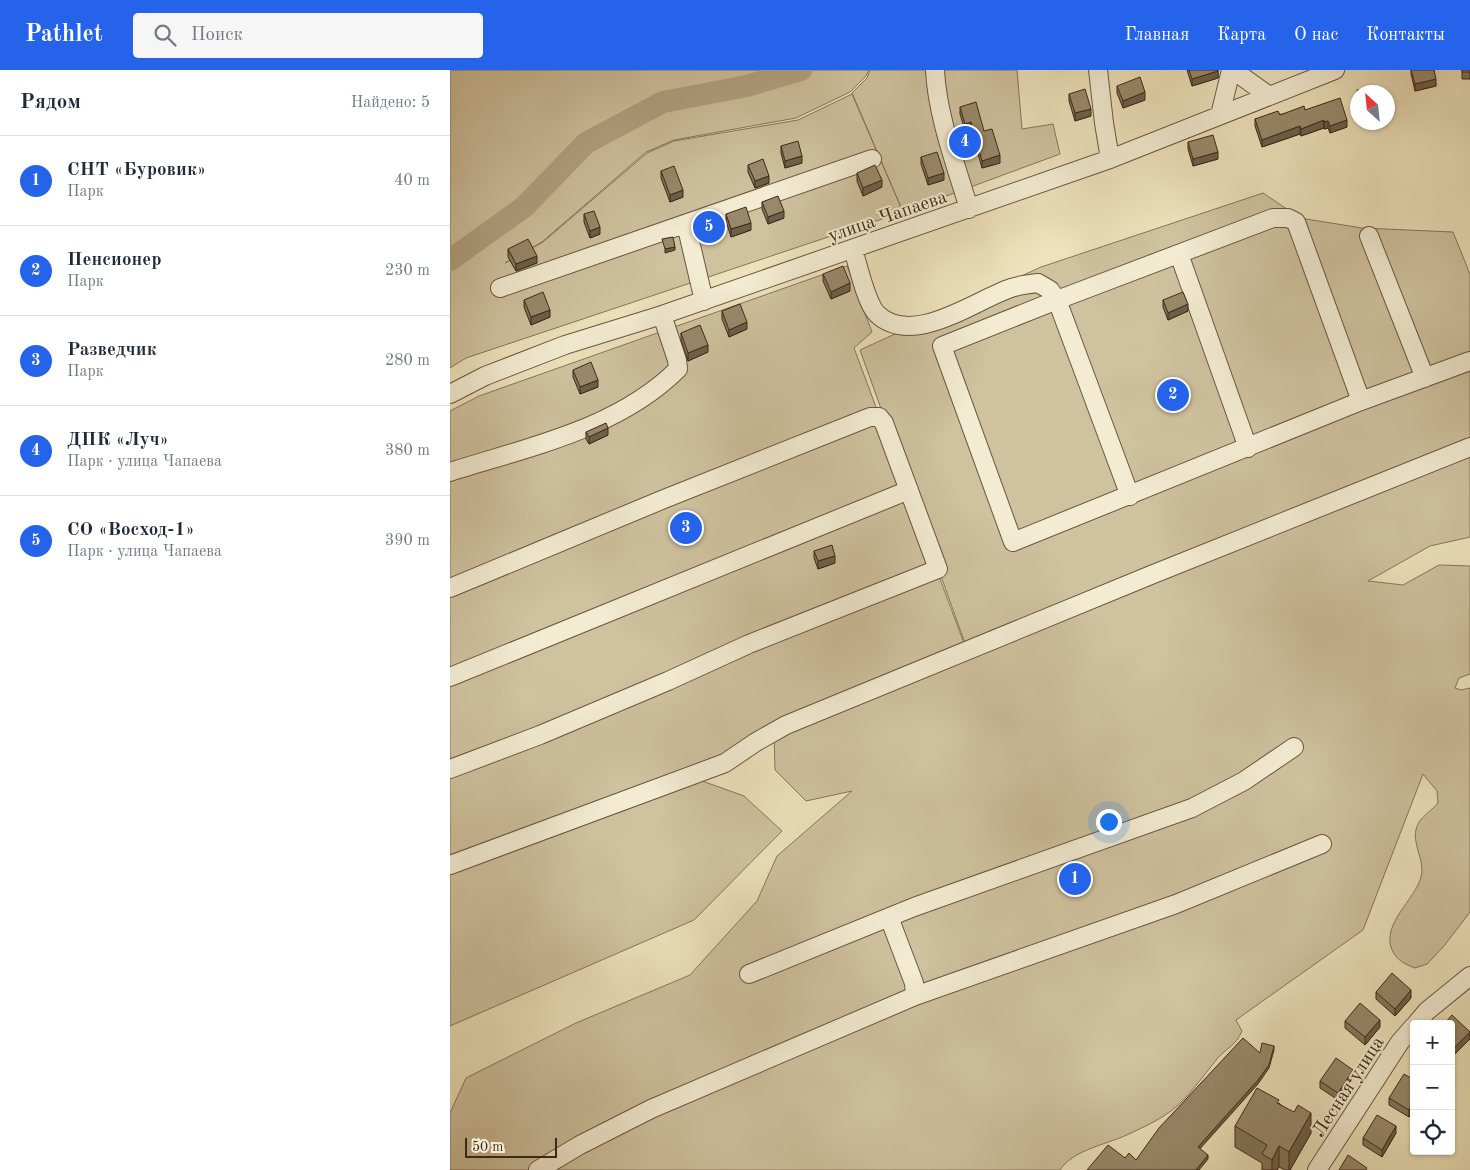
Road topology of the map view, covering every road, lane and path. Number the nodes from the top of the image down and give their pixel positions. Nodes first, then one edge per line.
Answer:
1 (935, 70) edge
2 (1098, 70) edge
3 (1232, 70) edge
4 (1335, 70) edge
5 (1269, 96) junction
6 (1220, 115) junction
7 (872, 159) dead end
8 (1110, 159) junction
9 (969, 209) junction
10 (686, 224) junction
11 (1369, 236) dead end
12 (853, 249) junction
13 (1179, 254) junction
14 (500, 288) dead end
15 (1056, 300) junction
16 (704, 301) junction
17 (662, 315) junction
18 (1470, 361) edge
19 (1424, 378) junction
20 (450, 394) edge
21 (1362, 401) junction
22 (1470, 447) edge
23 (1248, 448) junction
24 (450, 472) edge
25 (909, 490) junction
26 (1130, 496) junction
27 (450, 588) edge
28 (450, 677) edge
29 (1294, 747) dead end
30 (450, 769) edge
31 (1322, 844) dead end
32 (450, 865) edge
33 (889, 917) junction
34 (749, 974) dead end
35 (1470, 976) edge
36 (915, 996) junction
37 (1420, 1020) edge
38 (1410, 1031) edge
39 (538, 1170) edge
40 (1317, 1170) edge

1 - 9 street
2 - 8 street
3 - 5 street
3 - 6 street
4 - 5 street, улица Чапаева
5 - 6 street, улица Чапаева
6 - 8 street, улица Чапаева
7 - 10 street
8 - 9 street, улица Чапаева
9 - 12 street, улица Чапаева
10 - 14 street
10 - 16 street
11 - 19 street
12 - 15 street
12 - 16 street, улица Чапаева
13 - 15 street
13 - 21 street
13 - 23 street
15 - 26 street
15 - 26 street
16 - 17 street, улица Чапаева
17 - 20 street, улица Чапаева
17 - 24 street
18 - 19 street
19 - 21 street
21 - 23 street
22 - 32 street
23 - 26 street
25 - 27 street
25 - 28 street
25 - 30 street
29 - 33 street
31 - 36 street
33 - 34 street
33 - 36 street
35 - 37 street, Лесная улица
36 - 39 street
38 - 40 street, Лесная улица

